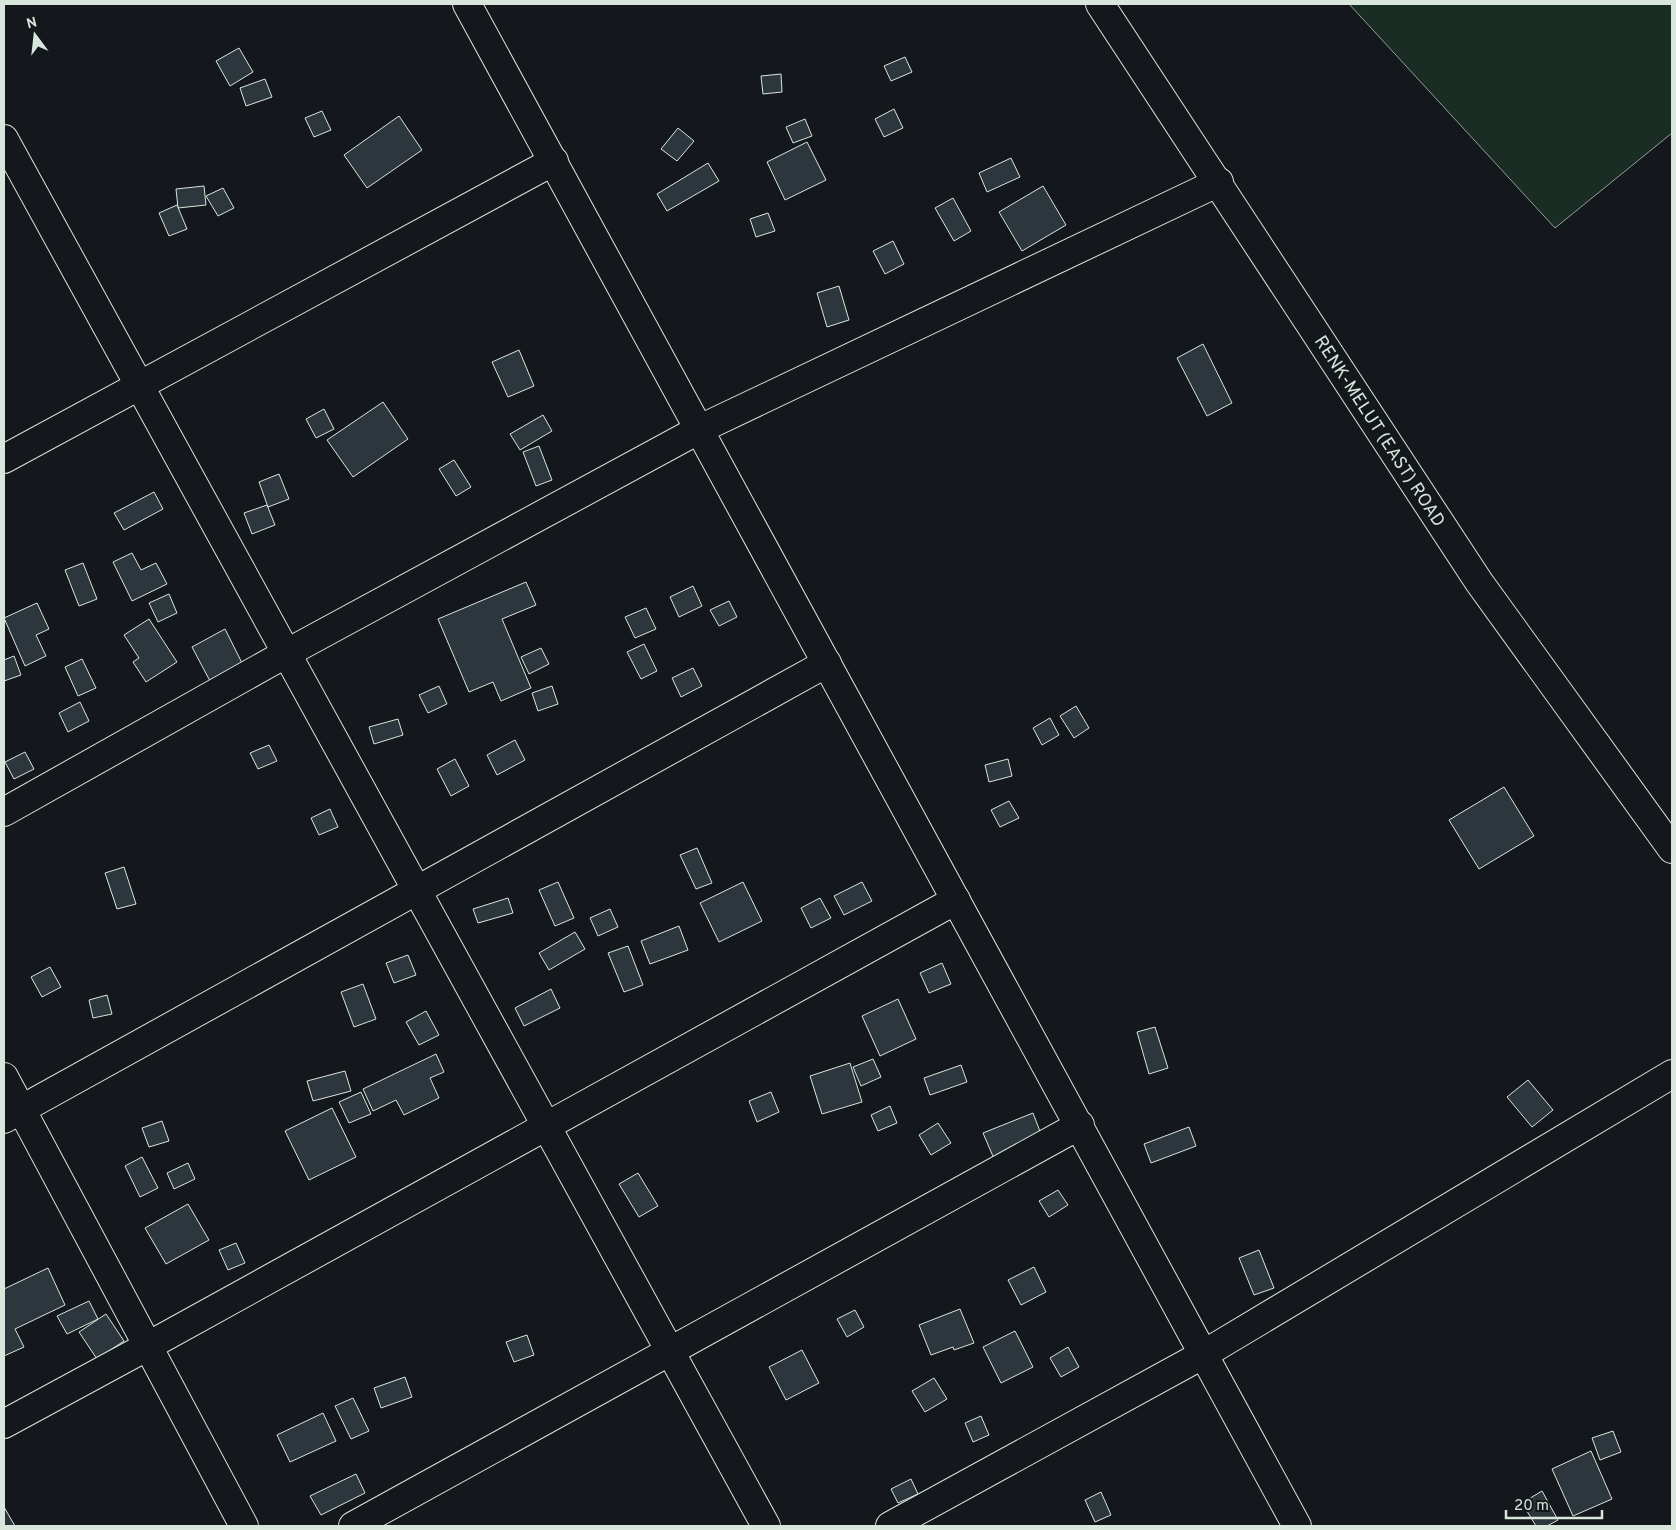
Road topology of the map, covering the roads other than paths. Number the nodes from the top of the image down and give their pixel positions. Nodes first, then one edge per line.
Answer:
1 (467, 4) edge
2 (1100, 4) edge
3 (4, 139) edge
4 (554, 161) junction
5 (1219, 182) junction
6 (139, 385) junction
7 (700, 429) junction
8 (4, 459) edge
9 (287, 654) junction
10 (827, 663) junction
11 (4, 812) edge
12 (1672, 849) edge
13 (416, 890) junction
14 (956, 900) junction
15 (1672, 1074) edge
16 (4, 1077) edge
17 (12, 1115) edge
18 (1080, 1125) junction
19 (546, 1126) junction
20 (148, 1346) junction
21 (670, 1351) junction
22 (1204, 1354) junction
23 (4, 1424) edge
24 (244, 1526) edge
25 (353, 1526) edge
26 (766, 1526) edge
27 (890, 1526) edge
28 (1297, 1526) edge

1 - 4 street
2 - 5 street, RENK-MELUT (EAST) ROAD
3 - 6 street
4 - 6 street
4 - 7 street
5 - 7 street
5 - 12 street, RENK-MELUT (EAST) ROAD
6 - 8 street
6 - 9 street
7 - 9 street
7 - 10 street
9 - 11 street
9 - 13 street
10 - 13 street
10 - 14 street
13 - 17 street
13 - 19 street
14 - 18 street
14 - 19 street
15 - 22 street
16 - 17 street
17 - 20 street
18 - 21 street
18 - 22 street
19 - 20 street
19 - 21 street
20 - 23 street
20 - 24 street
21 - 25 street
21 - 26 street
22 - 27 street
22 - 28 street

